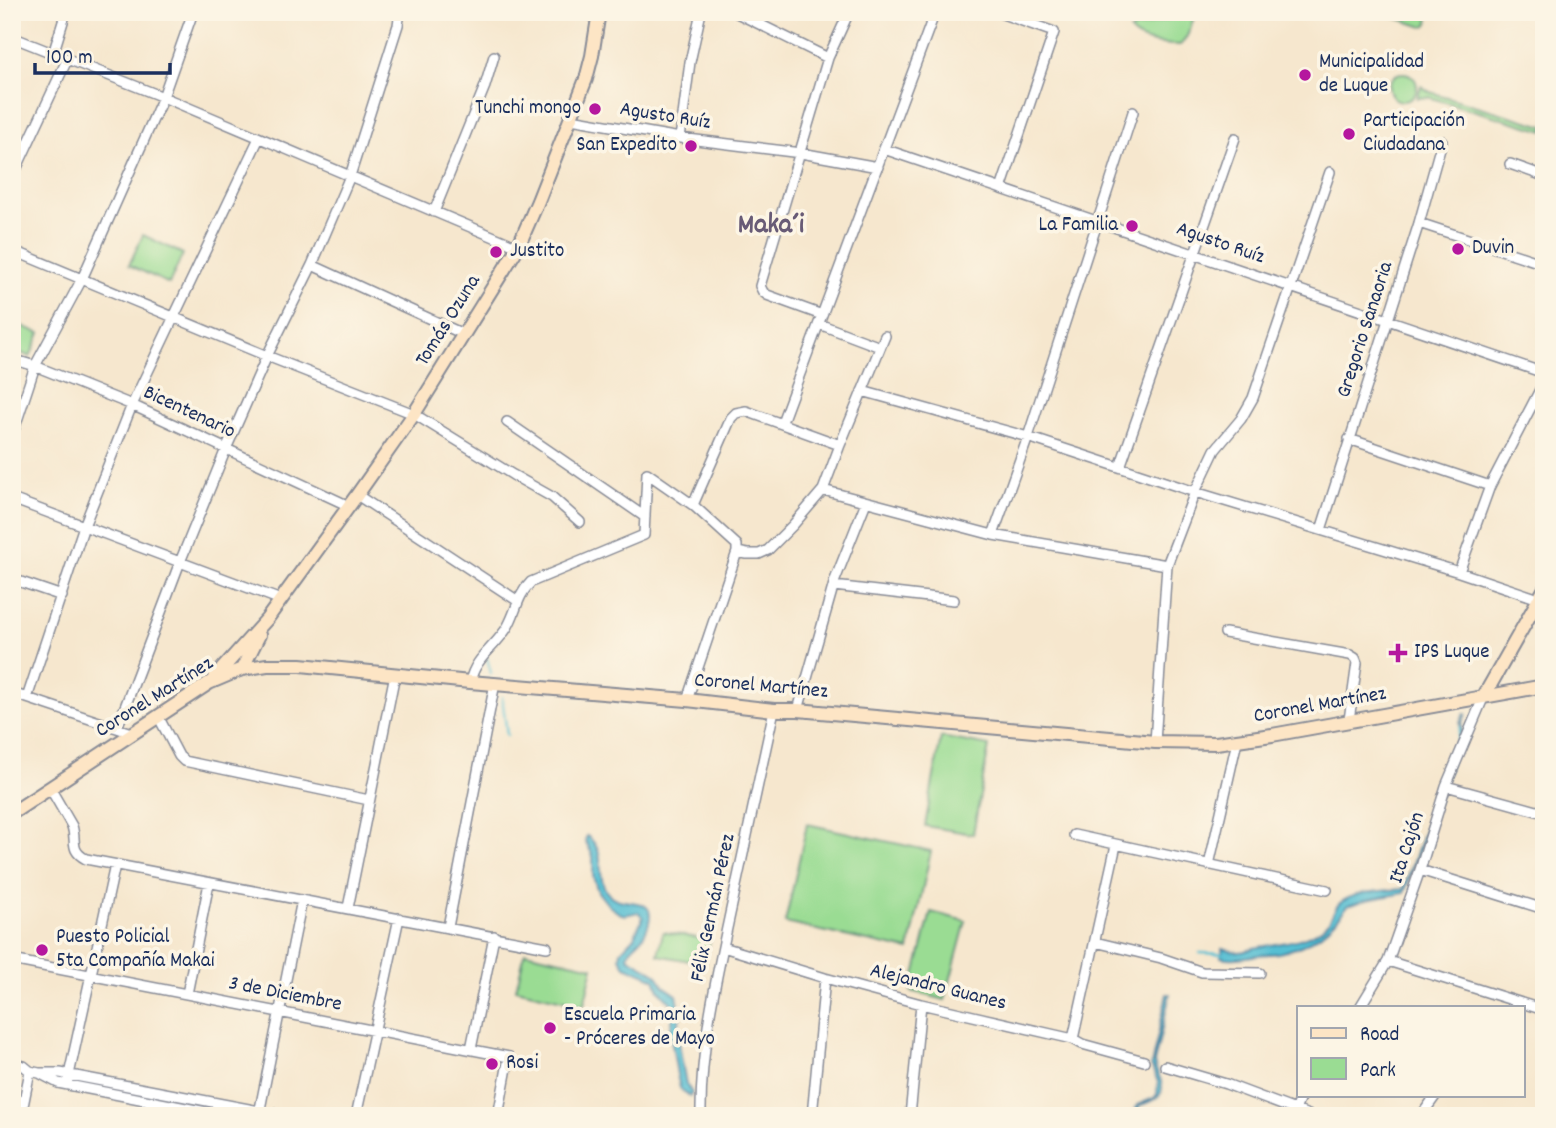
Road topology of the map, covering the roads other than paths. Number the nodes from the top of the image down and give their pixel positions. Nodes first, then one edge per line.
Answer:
1 (66, 12) edge
2 (193, 12) edge
3 (400, 12) edge
4 (599, 12) edge
5 (701, 12) edge
6 (735, 12) edge
7 (849, 12) edge
8 (935, 12) edge
9 (997, 12) edge
10 (12, 37) edge
11 (53, 54) junction
12 (494, 56) dead end
13 (828, 58) junction
14 (67, 60) junction
15 (163, 97) junction
16 (1133, 112) dead end
17 (571, 119) junction
18 (259, 138) junction
19 (680, 138) junction
20 (1235, 138) dead end
21 (1442, 141) dead end
22 (884, 149) junction
23 (801, 153) junction
24 (1510, 164) dead end
25 (877, 167) junction
26 (1330, 172) dead end
27 (350, 176) junction
28 (1544, 176) edge
29 (12, 178) edge
30 (1001, 189) junction
31 (434, 212) junction
32 (1098, 221) junction
33 (1419, 223) junction
34 (518, 247) junction
35 (12, 250) edge
36 (1194, 254) junction
37 (1544, 264) edge
38 (312, 265) junction
39 (82, 279) junction
40 (1291, 286) junction
41 (174, 317) junction
42 (820, 319) junction
43 (1388, 320) junction
44 (463, 334) junction
45 (885, 336) dead end
46 (880, 347) junction
47 (267, 356) junction
48 (12, 359) edge
49 (35, 366) junction
50 (1544, 373) edge
51 (1544, 382) edge
52 (862, 391) junction
53 (132, 405) junction
54 (414, 414) junction
55 (507, 422) dead end
56 (782, 422) junction
57 (12, 436) edge
58 (1028, 437) junction
59 (1349, 439) junction
60 (840, 445) junction
61 (226, 449) junction
62 (1120, 467) junction
63 (1490, 486) junction
64 (823, 490) junction
65 (1195, 492) junction
66 (12, 499) edge
67 (353, 500) junction
68 (866, 502) junction
69 (693, 505) junction
70 (645, 517) junction
71 (580, 522) dead end
72 (84, 526) junction
73 (1321, 530) junction
74 (993, 536) junction
75 (737, 552) junction
76 (180, 562) junction
77 (1167, 565) junction
78 (1459, 572) junction
79 (12, 579) edge
80 (834, 586) junction
81 (1541, 595) edge
82 (62, 596) junction
83 (281, 600) junction
84 (954, 600) dead end
85 (517, 601) junction
86 (267, 619) junction
87 (1225, 633) dead end
88 (242, 669) junction
89 (395, 674) junction
90 (470, 682) junction
91 (209, 683) junction
92 (495, 683) junction
93 (1544, 686) edge
94 (12, 693) edge
95 (1482, 696) junction
96 (27, 698) junction
97 (687, 700) junction
98 (774, 710) junction
99 (798, 710) junction
100 (158, 716) junction
101 (1349, 720) junction
102 (117, 728) junction
103 (132, 733) junction
104 (1237, 741) junction
105 (1155, 742) junction
106 (1446, 786) junction
107 (50, 788) junction
108 (369, 800) junction
109 (12, 813) edge
110 (1544, 813) edge
111 (1074, 835) dead end
112 (1116, 845) junction
113 (115, 865) junction
114 (1209, 865) junction
115 (1420, 870) junction
116 (209, 883) junction
117 (1327, 890) dead end
118 (302, 900) junction
119 (348, 908) junction
120 (1544, 909) edge
121 (399, 918) junction
122 (448, 927) junction
123 (494, 936) junction
124 (1095, 942) junction
125 (547, 947) dead end
126 (723, 947) junction
127 (12, 960) edge
128 (1388, 961) junction
129 (1261, 973) dead end
130 (92, 976) junction
131 (825, 978) junction
132 (187, 994) junction
133 (921, 1003) junction
134 (1506, 1003) edge
135 (1361, 1006) edge
136 (1524, 1006) edge
137 (1544, 1010) edge
138 (280, 1012) junction
139 (374, 1031) junction
140 (1073, 1039) junction
141 (471, 1049) junction
142 (1144, 1061) dead end
143 (12, 1063) edge
144 (1165, 1066) dead end
145 (34, 1072) junction
146 (69, 1079) junction
147 (1301, 1096) edge
148 (1435, 1096) edge
149 (259, 1113) edge
150 (1294, 1113) edge
151 (21, 1116) edge
152 (227, 1116) edge
153 (286, 1116) edge
154 (356, 1116) edge
155 (498, 1116) edge
156 (701, 1116) edge
157 (812, 1116) edge
158 (910, 1116) edge
159 (1311, 1116) edge
160 (1420, 1116) edge

1 - 11 street
2 - 15 street
3 - 27 street
4 - 17 main road, Tomás Ozuna
5 - 19 street
6 - 13 street
7 - 13 street
8 - 22 street
9 - 30 street
10 - 11 street
11 - 14 street
12 - 31 street
13 - 23 street
14 - 15 street
14 - 29 street
15 - 18 street
15 - 39 street
16 - 32 street
17 - 19 street, Agusto Ruíz
17 - 34 main road, Tomás Ozuna
18 - 27 street
18 - 41 street
19 - 23 street, Agusto Ruíz
20 - 36 street
21 - 33 street, Gregorio Sanaoria
22 - 25 street
22 - 30 street, Agusto Ruíz
23 - 25 street, Agusto Ruíz
23 - 42 street
24 - 28 street
25 - 42 street
26 - 40 street
27 - 31 street
27 - 38 street
30 - 32 street, Agusto Ruíz
31 - 34 street
32 - 36 street, Agusto Ruíz
32 - 58 street
33 - 37 street
33 - 43 street, Gregorio Sanaoria
34 - 44 main road, Tomás Ozuna
35 - 39 street
36 - 40 street, Agusto Ruíz
36 - 62 street
38 - 44 street
38 - 47 street
39 - 41 street
39 - 49 street
40 - 43 street, Agusto Ruíz
40 - 65 street
41 - 47 street
41 - 53 street
42 - 46 street
42 - 56 street
43 - 50 street, Agusto Ruíz
43 - 59 street, Gregorio Sanaoria
44 - 54 main road, Tomás Ozuna
45 - 46 street
46 - 52 street
47 - 54 street
47 - 61 street
48 - 49 street, Bicentenario
49 - 53 street, Bicentenario
49 - 57 street
51 - 63 street
52 - 58 street
52 - 60 street
53 - 61 street, Bicentenario
53 - 72 street
54 - 67 main road, Tomás Ozuna
54 - 71 street
55 - 70 street
56 - 60 street
56 - 69 street
58 - 62 street
58 - 74 street
59 - 63 street
59 - 73 street, Gregorio Sanaoria
60 - 64 street
61 - 67 street, Bicentenario
61 - 76 street
62 - 65 street
63 - 78 street
64 - 68 street
64 - 75 street
65 - 73 street
65 - 77 street
66 - 72 street
67 - 83 main road, Tomás Ozuna
67 - 85 street, Bicentenario
68 - 74 street
68 - 80 street
69 - 70 street
69 - 75 street
70 - 85 street
72 - 76 street
72 - 82 street
73 - 78 street
74 - 77 street
75 - 97 street
76 - 83 street
76 - 102 street
77 - 105 street
78 - 81 street
79 - 82 street
80 - 84 street
80 - 99 street
81 - 95 main road
82 - 96 street
83 - 86 main road, Tomás Ozuna
85 - 90 street
86 - 88 main road, Tomás Ozuna
86 - 91 main road, Tomás Ozuna
87 - 101 street
88 - 89 main road, Coronel Martínez
88 - 91 main road, Coronel Martínez
89 - 90 main road, Coronel Martínez
89 - 108 street
90 - 92 main road, Coronel Martínez
91 - 100 main road, Coronel Martínez
92 - 97 main road, Coronel Martínez
92 - 122 street
93 - 95 main road, Coronel Martínez
94 - 96 street
95 - 101 main road, Coronel Martínez
95 - 106 street, Ita Cajón
96 - 102 street
97 - 98 main road, Coronel Martínez
98 - 99 main road, Coronel Martínez
98 - 126 street, Félix Germán Pérez
99 - 105 main road, Coronel Martínez
100 - 103 main road, Coronel Martínez
100 - 108 street
101 - 104 main road, Coronel Martínez
102 - 103 street
103 - 107 main road, Coronel Martínez
104 - 105 main road, Coronel Martínez
104 - 114 street
106 - 110 street
106 - 115 street, Ita Cajón
107 - 109 main road, Coronel Martínez
107 - 113 street
108 - 119 street
111 - 112 street
112 - 114 street
112 - 124 street
113 - 116 street
113 - 130 street
114 - 117 street
115 - 120 street
115 - 128 street, Ita Cajón
116 - 118 street
116 - 132 street
118 - 119 street
118 - 138 street
119 - 121 street
121 - 122 street
121 - 139 street
122 - 123 street
123 - 125 street
123 - 141 street
124 - 129 street
124 - 140 street
126 - 131 street, Alejandro Guanes
126 - 156 street, Félix Germán Pérez
127 - 130 street, 3 de Diciembre
128 - 134 street
128 - 135 street, Ita Cajón
130 - 132 street, 3 de Diciembre
130 - 146 street
131 - 133 street, Alejandro Guanes
131 - 157 street
132 - 138 street, 3 de Diciembre
133 - 140 street, Alejandro Guanes
133 - 158 street
136 - 137 street
138 - 139 street, 3 de Diciembre
138 - 149 street
139 - 141 street, 3 de Diciembre
139 - 154 street
140 - 142 street, Alejandro Guanes
141 - 155 street, 3 de Diciembre
143 - 145 street
144 - 150 street
145 - 146 street
145 - 151 street
146 - 149 street
146 - 152 street
147 - 150 street
148 - 160 street
149 - 153 street
150 - 159 street

